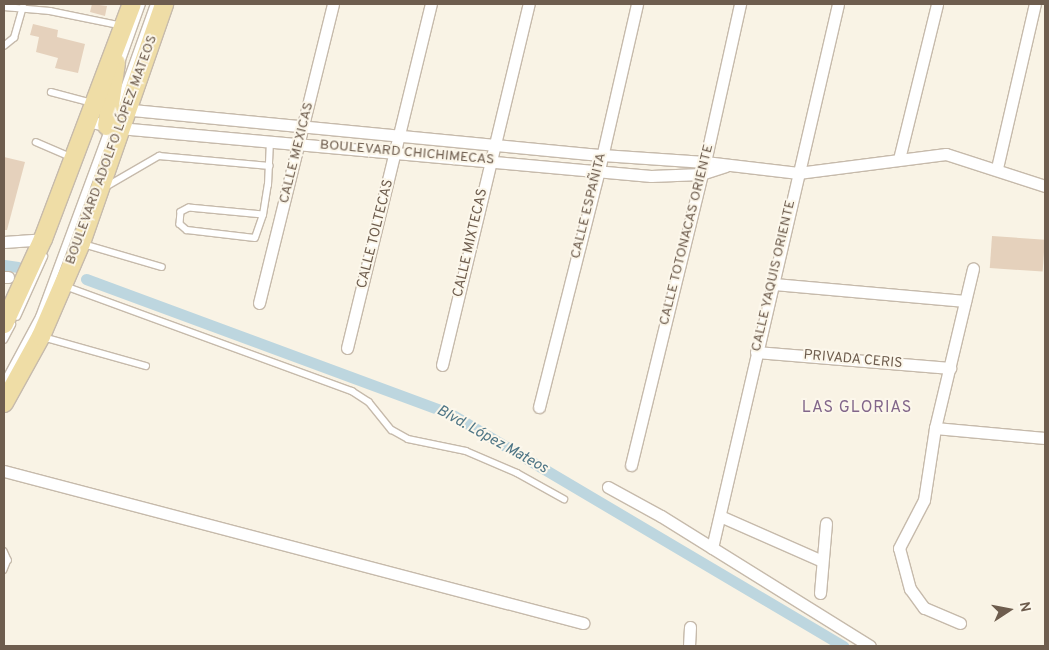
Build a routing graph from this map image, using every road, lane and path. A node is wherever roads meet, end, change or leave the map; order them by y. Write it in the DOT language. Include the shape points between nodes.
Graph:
graph roads {
  1 [pos="132,4"];
  2 [pos="142,4"];
  3 [pos="154,4"];
  4 [pos="164,4"];
  5 [pos="333,4"];
  6 [pos="431,4"];
  7 [pos="529,4"];
  8 [pos="637,4"];
  9 [pos="740,4"];
  10 [pos="838,4"];
  11 [pos="937,4"];
  12 [pos="1034,4"];
  13 [pos="4,7"];
  14 [pos="23,7"];
  15 [pos="125,26"];
  16 [pos="4,46"];
  17 [pos="115,50"];
  18 [pos="115,81"];
  19 [pos="51,92"];
  20 [pos="111,107"];
  21 [pos="104,125"];
  22 [pos="304,126"];
  23 [pos="401,135"];
  24 [pos="36,142"];
  25 [pos="270,142"];
  26 [pos="299,144"];
  27 [pos="494,145"];
  28 [pos="397,152"];
  29 [pos="602,155"];
  30 [pos="73,158"];
  31 [pos="900,159"];
  32 [pos="490,160"];
  33 [pos="705,162"];
  34 [pos="270,166"];
  35 [pos="727,166"];
  36 [pos="997,168"];
  37 [pos="599,170"];
  38 [pos="798,173"];
  39 [pos="701,174"];
  40 [pos="1045,186"];
  41 [pos="99,191"];
  42 [pos="263,215"];
  43 [pos="43,239"];
  44 [pos="4,242"];
  45 [pos="81,243"];
  46 [pos="162,267"];
  47 [pos="973,268"];
  48 [pos="774,284"];
  49 [pos="63,285"];
  50 [pos="965,301"];
  51 [pos="259,303"];
  52 [pos="4,324"];
  53 [pos="41,336"];
  54 [pos="4,340"];
  55 [pos="347,348"];
  56 [pos="756,352"];
  57 [pos="442,365"];
  58 [pos="146,366"];
  59 [pos="950,368"];
  60 [pos="4,382"];
  61 [pos="4,403"];
  62 [pos="539,407"];
  63 [pos="935,428"];
  64 [pos="1045,438"];
  65 [pos="631,465"];
  66 [pos="4,471"];
  67 [pos="608,487"];
  68 [pos="564,499"];
  69 [pos="720,516"];
  70 [pos="826,523"];
  71 [pos="712,548"];
  72 [pos="4,551"];
  73 [pos="822,561"];
  74 [pos="4,570"];
  75 [pos="820,593"];
  76 [pos="584,623"];
  77 [pos="960,624"];
  78 [pos="690,626"];
  79 [pos="689,646"];
  80 [pos="870,646"];
  1 -- 15 [label="main road, BOULEVARD ADOLFO LÓPEZ MATEOS"];
  2 -- 18 [label="lane"];
  3 -- 20 [label="lane"];
  4 -- 20 [label="main road, BOULEVARD ADOLFO LÓPEZ MATEOS"];
  5 -- 22 [label="street, CALLE MEXICAS"];
  6 -- 23 [label="street, CALLE TOLTECAS"];
  7 -- 27 [label="street, CALLE MIXTECAS"];
  8 -- 29 [label="street, CALLE ESPAÑITA"];
  9 -- 33 [label="street, CALLE TOTONACAS ORIENTE"];
  10 -- 38 [label="street, CALLE YAQUIS ORIENTE"];
  11 -- 31 [label="street"];
  12 -- 36 [label="street"];
  13 -- 14 [label="lane"];
  14 -- 15 [label="lane"];
  14 -- 16 [label="lane" via="14,38"];
  15 -- 17 [label="main road, BOULEVARD ADOLFO LÓPEZ MATEOS"];
  17 -- 18 [label="main road"];
  17 -- 20 [label="main road, BOULEVARD ADOLFO LÓPEZ MATEOS"];
  18 -- 20 [label="main road"];
  19 -- 20 [label="lane"];
  20 -- 21 [label="main road, BOULEVARD ADOLFO LÓPEZ MATEOS"];
  20 -- 21 [label="main road, BOULEVARD ADOLFO LÓPEZ MATEOS"];
  20 -- 22 [label="street, BOULEVARD CHICHIMECAS"];
  21 -- 25 [label="street, BOULEVARD CHICHIMECAS"];
  21 -- 30 [label="main road, BOULEVARD ADOLFO LÓPEZ MATEOS"];
  21 -- 41 [label="main road, BOULEVARD ADOLFO LÓPEZ MATEOS"];
  21 -- 54 [label="lane" via="35,280"];
  21 -- 60 [label="lane" via="39,317"];
  22 -- 23 [label="street, BOULEVARD CHICHIMECAS"];
  22 -- 26 [label="street, CALLE MEXICAS"];
  23 -- 27 [label="street, BOULEVARD CHICHIMECAS"];
  23 -- 28 [label="street, CALLE TOLTECAS"];
  24 -- 30 [label="lane"];
  25 -- 26 [label="street, BOULEVARD CHICHIMECAS"];
  25 -- 34 [label="lane"];
  26 -- 28 [label="street, BOULEVARD CHICHIMECAS"];
  26 -- 51 [label="street, CALLE MEXICAS"];
  27 -- 29 [label="street, BOULEVARD CHICHIMECAS"];
  27 -- 32 [label="street, CALLE MIXTECAS"];
  28 -- 32 [label="street, BOULEVARD CHICHIMECAS"];
  28 -- 55 [label="street, CALLE TOLTECAS"];
  29 -- 33 [label="street, BOULEVARD CHICHIMECAS"];
  29 -- 37 [label="street, CALLE ESPAÑITA"];
  30 -- 43 [label="main road, BOULEVARD ADOLFO LÓPEZ MATEOS"];
  31 -- 36 [label="street, BOULEVARD CHICHIMECAS" via="946,154"];
  31 -- 38 [label="street, BOULEVARD CHICHIMECAS" via="854,168"];
  32 -- 37 [label="street, BOULEVARD CHICHIMECAS"];
  32 -- 57 [label="street, CALLE MIXTECAS"];
  33 -- 35 [label="street, BOULEVARD CHICHIMECAS"];
  33 -- 39 [label="street, CALLE TOTONACAS ORIENTE"];
  34 -- 41 [label="lane" via="159,156"];
  34 -- 42 [label="lane"];
  35 -- 38 [label="street, BOULEVARD CHICHIMECAS"];
  35 -- 39 [label="street, BOULEVARD CHICHIMECAS"];
  36 -- 40 [label="street, BOULEVARD CHICHIMECAS"];
  37 -- 39 [label="street, BOULEVARD CHICHIMECAS" via="664,176"];
  37 -- 62 [label="street, CALLE ESPAÑITA"];
  38 -- 48 [label="street, CALLE YAQUIS ORIENTE"];
  39 -- 65 [label="street, CALLE TOTONACAS ORIENTE"];
  41 -- 45 [label="main road, BOULEVARD ADOLFO LÓPEZ MATEOS"];
  42 -- 42 [label="lane" via="258,236 253,239 187,230 180,224 181,212 189,208"];
  43 -- 44 [label="street"];
  43 -- 52 [label="main road, BOULEVARD ADOLFO LÓPEZ MATEOS"];
  45 -- 46 [label="lane"];
  45 -- 49 [label="main road, BOULEVARD ADOLFO LÓPEZ MATEOS"];
  47 -- 50 [label="street"];
  48 -- 50 [label="street"];
  48 -- 56 [label="street, CALLE YAQUIS ORIENTE"];
  49 -- 53 [label="main road, BOULEVARD ADOLFO LÓPEZ MATEOS"];
  49 -- 68 [label="lane" via="352,391 369,402 392,430 408,439 466,451 517,473"];
  50 -- 59 [label="street"];
  53 -- 58 [label="lane"];
  53 -- 61 [label="main road, BOULEVARD ADOLFO LÓPEZ MATEOS"];
  56 -- 59 [label="street, PRIVADA CERIS"];
  56 -- 69 [label="street, CALLE YAQUIS ORIENTE"];
  59 -- 63 [label="street"];
  63 -- 64 [label="street"];
  63 -- 77 [label="street" via="924,500 899,548 910,589 924,608"];
  66 -- 76 [label="street"];
  67 -- 71 [label="street"];
  69 -- 71 [label="street, CALLE YAQUIS ORIENTE"];
  69 -- 73 [label="street"];
  70 -- 73 [label="street"];
  71 -- 80 [label="street"];
  72 -- 74 [label="lane" via="8,560"];
  73 -- 75 [label="street"];
  78 -- 79 [label="street"];
}
